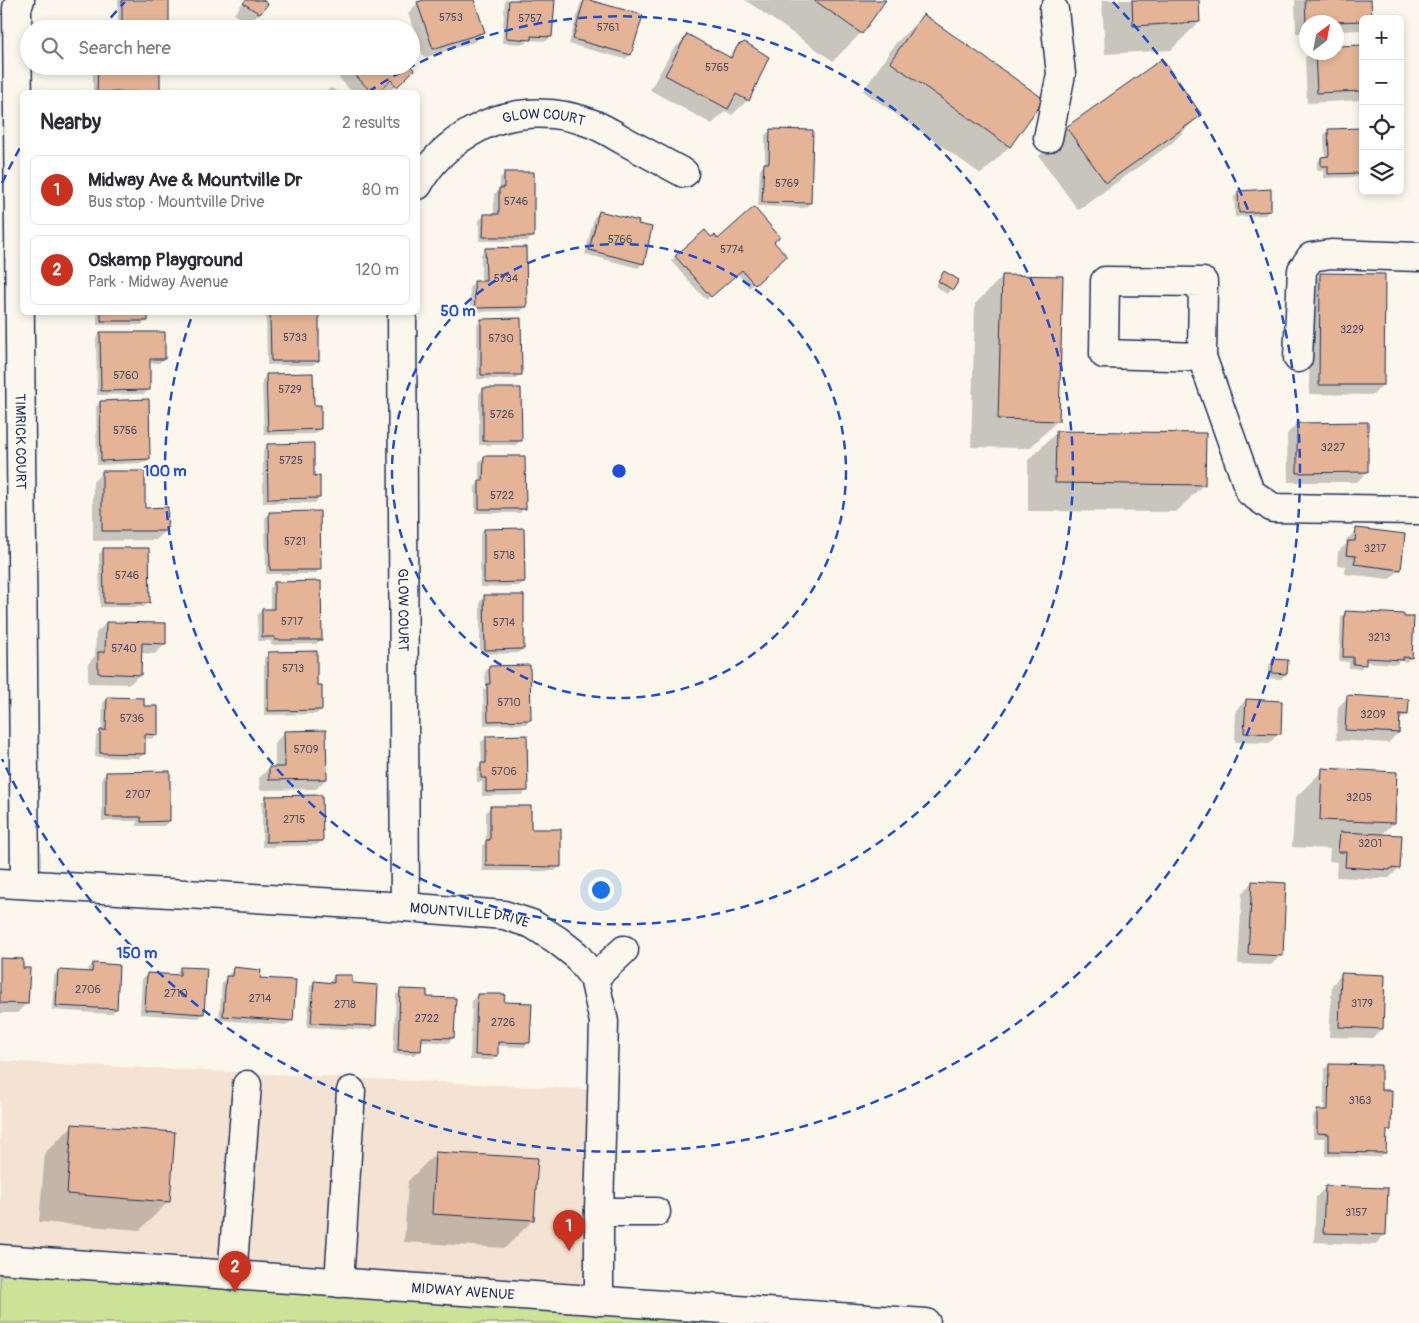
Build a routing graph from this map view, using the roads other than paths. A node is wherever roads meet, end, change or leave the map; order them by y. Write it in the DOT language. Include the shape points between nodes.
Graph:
graph roads {
  1 [pos="20,0"];
  2 [pos="1049,3"];
  3 [pos="1048,138"];
  4 [pos="684,172"];
  5 [pos="420,182"];
  6 [pos="1419,257"];
  7 [pos="402,315"];
  8 [pos="1202,357"];
  9 [pos="1298,358"];
  10 [pos="1419,510"];
  11 [pos="13,883"];
  12 [pos="404,907"];
  13 [pos="624,950"];
  14 [pos="594,978"];
  15 [pos="247,1085"];
  16 [pos="351,1091"];
  17 [pos="599,1212"];
  18 [pos="656,1212"];
  19 [pos="0,1259"];
  20 [pos="232,1276"];
  21 [pos="339,1283"];
  22 [pos="600,1302"];
  23 [pos="926,1323"];
  1 -- 11 [label="street, TIMRICK COURT" via="17,8"];
  2 -- 3 [label="street" via="1061,74"];
  4 -- 5 [label="street, GLOW COURT" via="593,124 566,116 537,113 508,116 482,125 456,140"];
  6 -- 9 [label="street" via="1331,254 1311,257 1302,270"];
  7 -- 12 [label="street, GLOW COURT"];
  8 -- 10 [label="street" via="1250,492 1273,508"];
  11 -- 12 [label="street, MOUNTVILLE DRIVE"];
  12 -- 14 [label="street, MOUNTVILLE DRIVE" via="504,915 532,924 576,955"];
  13 -- 14 [label="street"];
  14 -- 17 [label="street, MOUNTVILLE DRIVE" via="604,1022"];
  15 -- 20 [label="street"];
  16 -- 21 [label="street"];
  17 -- 18 [label="street"];
  17 -- 22 [label="street, MOUNTVILLE DRIVE"];
  19 -- 20 [label="street, MIDWAY AVENUE"];
  20 -- 21 [label="street, MIDWAY AVENUE"];
  21 -- 22 [label="street, MIDWAY AVENUE"];
  22 -- 23 [label="street, MIDWAY AVENUE"];
}
